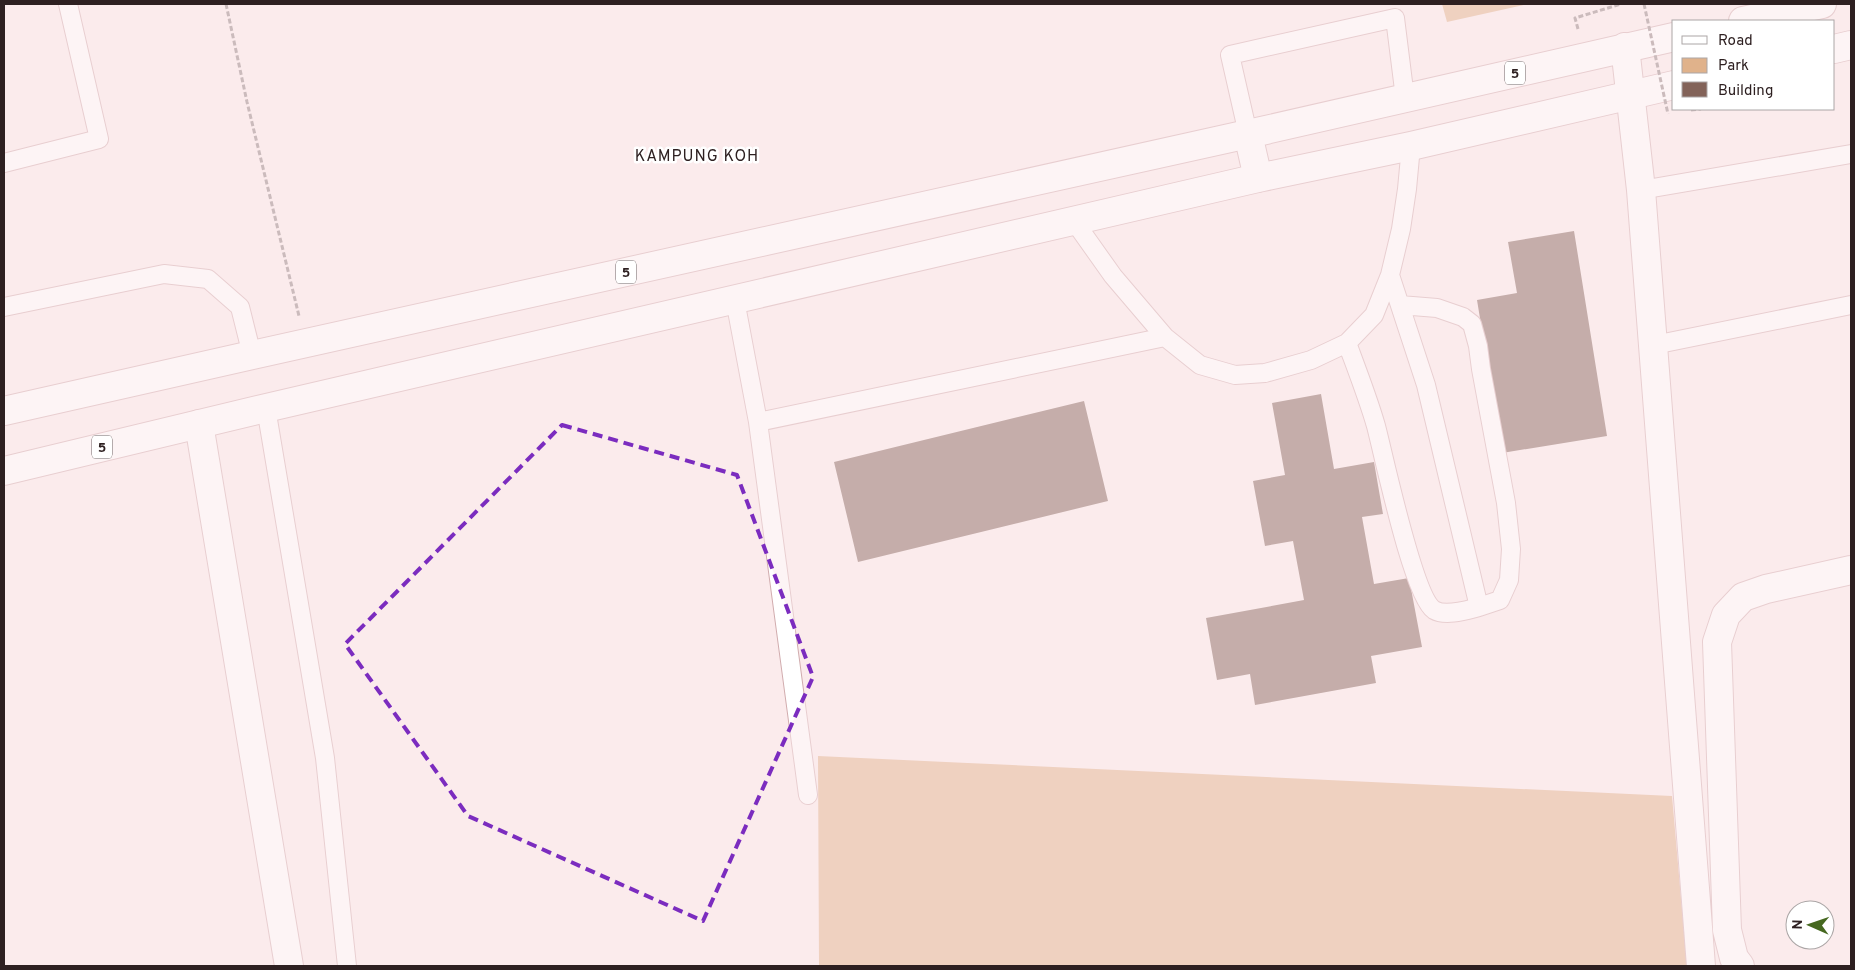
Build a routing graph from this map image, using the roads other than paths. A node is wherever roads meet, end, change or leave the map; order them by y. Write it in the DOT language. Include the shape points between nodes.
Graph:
graph roads {
  1 [pos="68,4"];
  2 [pos="1822,4"];
  3 [pos="1748,20"];
  4 [pos="1672,37"];
  5 [pos="1851,46"];
  6 [pos="1625,47"];
  7 [pos="1835,49"];
  8 [pos="1672,85"];
  9 [pos="1631,95"];
  10 [pos="1405,98"];
  11 [pos="1248,134"];
  12 [pos="1411,146"];
  13 [pos="1851,154"];
  14 [pos="4,163"];
  15 [pos="1258,178"];
  16 [pos="1641,190"];
  17 [pos="1074,221"];
  18 [pos="1390,275"];
  19 [pos="735,300"];
  20 [pos="1400,305"];
  21 [pos="1851,305"];
  22 [pos="4,307"];
  23 [pos="1165,337"];
  24 [pos="1347,343"];
  25 [pos="1654,345"];
  26 [pos="252,354"];
  27 [pos="266,408"];
  28 [pos="4,412"];
  29 [pos="758,422"];
  30 [pos="199,424"];
  31 [pos="4,471"];
  32 [pos="1851,570"];
  33 [pos="1479,608"];
  34 [pos="808,795"];
  35 [pos="288,966"];
  36 [pos="347,966"];
  37 [pos="1701,966"];
  38 [pos="1740,966"];
  1 -- 14 [label="lane" via="99,139"];
  2 -- 3 [label="main road"];
  4 -- 6 [label="main road, 5"];
  5 -- 7 [label="main road"];
  6 -- 9 [label="main road"];
  6 -- 10 [label="main road, 5"];
  8 -- 9 [label="main road, 5"];
  9 -- 12 [label="main road, 5"];
  9 -- 16 [label="main road"];
  10 -- 11 [label="main road, 5"];
  10 -- 11 [label="lane" via="1395,18 1230,55"];
  11 -- 15 [label="main road"];
  11 -- 26 [label="main road, 5"];
  12 -- 15 [label="main road, 5"];
  12 -- 18 [label="lane" via="1405,205"];
  13 -- 16 [label="lane"];
  15 -- 17 [label="main road, 5"];
  16 -- 25 [label="main road"];
  17 -- 19 [label="main road, 5"];
  17 -- 23 [label="lane" via="1113,276"];
  18 -- 20 [label="lane"];
  18 -- 24 [label="lane" via="1374,315"];
  19 -- 27 [label="main road, 5"];
  19 -- 29 [label="lane"];
  20 -- 33 [label="lane" via="1426,385"];
  20 -- 33 [label="lane" via="1437,308 1463,317 1472,324 1476,338 1506,503 1511,549 1509,580 1500,600"];
  21 -- 25 [label="lane"];
  22 -- 26 [label="lane" via="164,274 208,279 240,307"];
  23 -- 24 [label="lane" via="1200,365 1235,375 1265,373 1302,363"];
  23 -- 29 [label="lane"];
  24 -- 33 [label="lane" via="1375,423 1410,556 1423,591 1433,609 1441,612"];
  25 -- 37 [label="main road"];
  26 -- 28 [label="main road, 5"];
  27 -- 30 [label="main road, 5"];
  27 -- 36 [label="lane" via="325,758"];
  29 -- 34 [label="lane"];
  30 -- 31 [label="main road, 5"];
  30 -- 35 [label="main road"];
  32 -- 38 [label="main road" via="1766,588 1743,597 1726,614 1717,642 1727,930 1734,958"];
}
